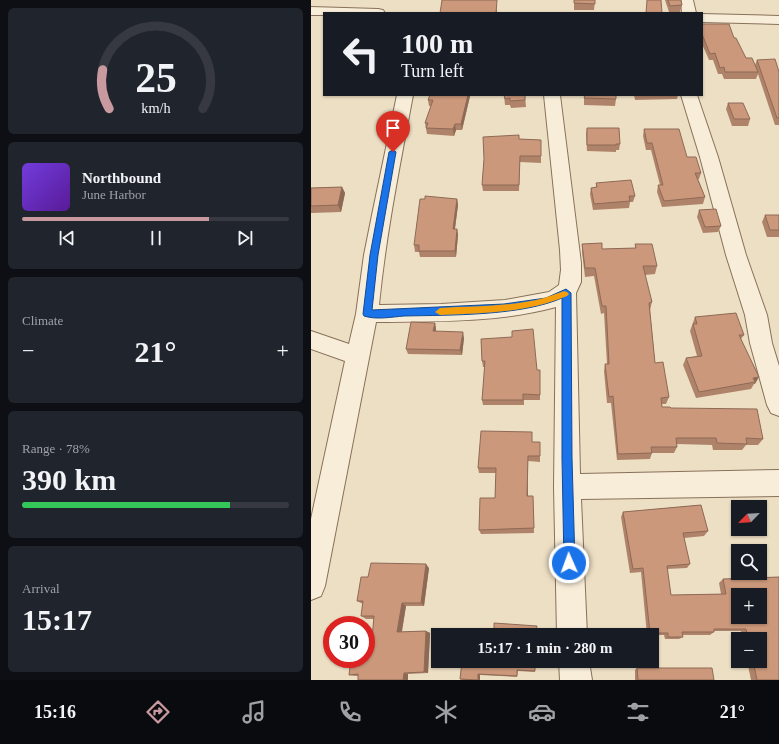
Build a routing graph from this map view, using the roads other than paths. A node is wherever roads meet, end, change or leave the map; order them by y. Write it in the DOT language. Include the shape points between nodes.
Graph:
graph roads {
  1 [pos="687,0"];
  2 [pos="311,11"];
  3 [pos="344,12"];
  4 [pos="689,12"];
  5 [pos="703,18"];
  6 [pos="779,20"];
  7 [pos="405,96"];
  8 [pos="552,96"];
  9 [pos="689,96"];
  10 [pos="566,293"];
  11 [pos="367,314"];
  12 [pos="311,340"];
  13 [pos="770,343"];
  14 [pos="357,356"];
  15 [pos="779,405"];
  16 [pos="779,483"];
  17 [pos="567,487"];
  18 [pos="311,586"];
  19 [pos="573,628"];
  20 [pos="575,668"];
  21 [pos="576,680"];
  1 -- 4 [label="street"];
  2 -- 3 [label="street"];
  5 -- 6 [label="street"];
  7 -- 11 [label="street" via="374,255"];
  8 -- 10 [label="street" via="571,265 571,278"];
  9 -- 13 [label="street" via="736,255 757,315"];
  10 -- 11 [label="street" via="547,301 504,308"];
  10 -- 17 [label="street"];
  11 -- 14 [label="street"];
  12 -- 14 [label="street"];
  13 -- 15 [label="street"];
  14 -- 18 [label="street"];
  16 -- 17 [label="street"];
  17 -- 19 [label="street"];
  20 -- 21 [label="street"];
}
